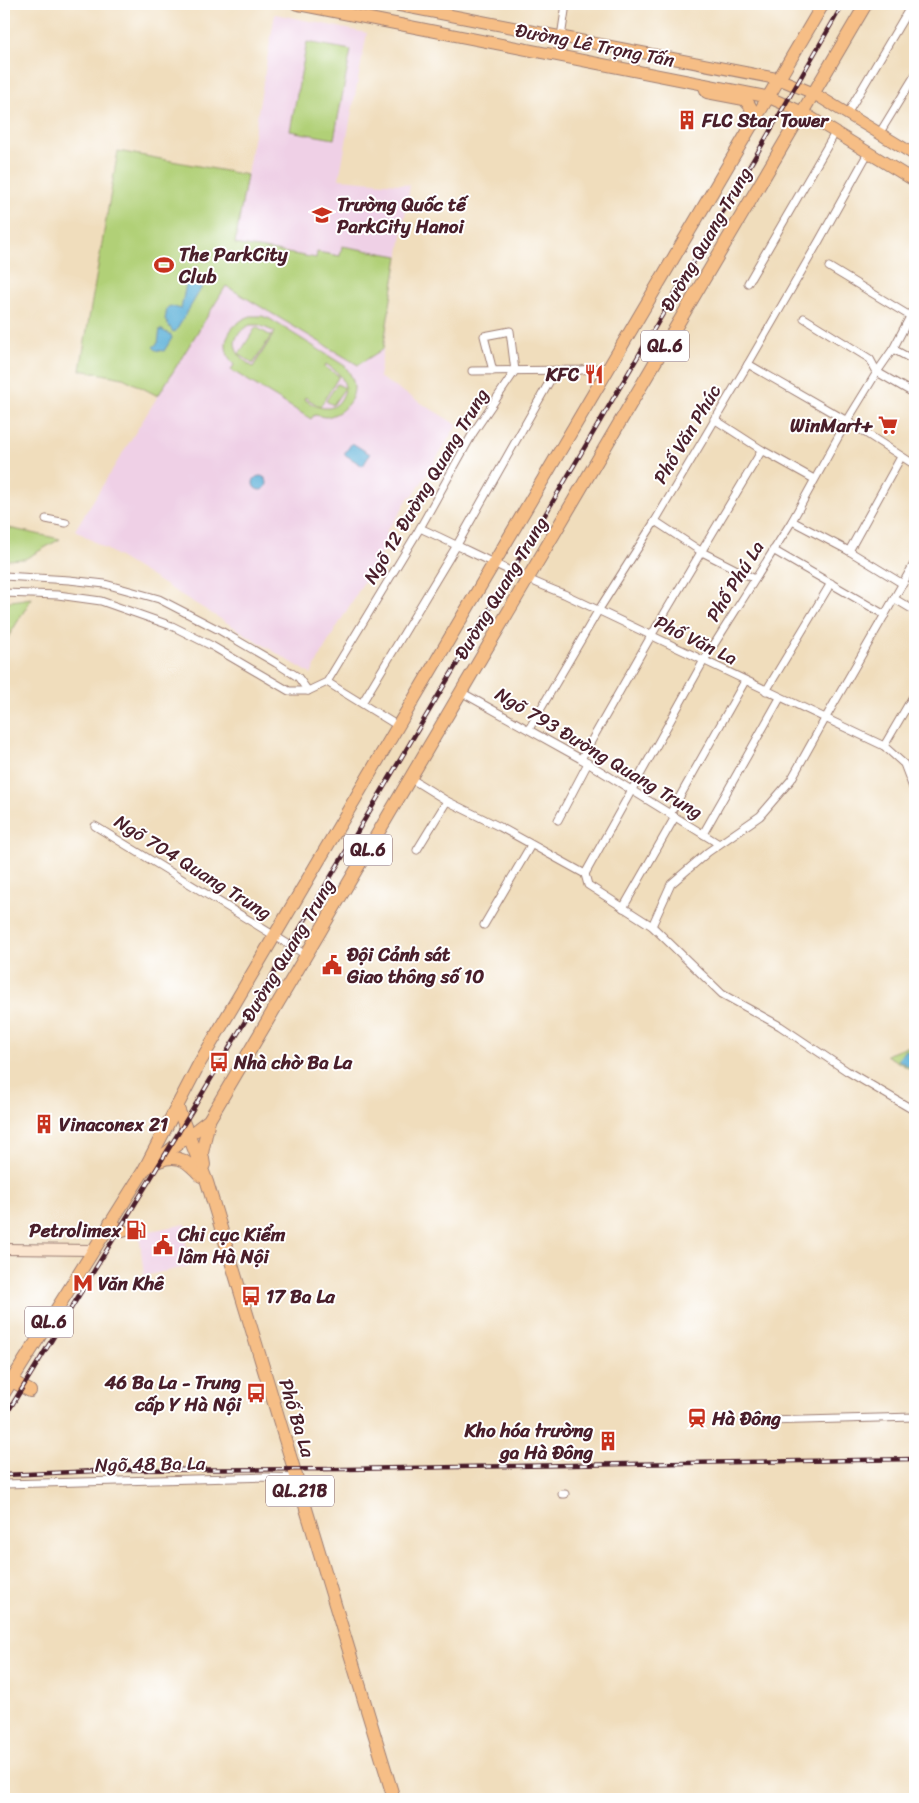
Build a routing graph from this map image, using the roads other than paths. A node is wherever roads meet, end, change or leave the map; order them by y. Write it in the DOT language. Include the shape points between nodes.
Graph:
graph roads {
  1 [pos="296,4"];
  2 [pos="392,4"];
  3 [pos="566,4"];
  4 [pos="823,4"];
  5 [pos="866,4"];
  6 [pos="912,4"];
  7 [pos="561,37"];
  8 [pos="915,74"];
  9 [pos="761,76"];
  10 [pos="779,79"];
  11 [pos="704,85"];
  12 [pos="755,95"];
  13 [pos="818,96"];
  14 [pos="768,97"];
  15 [pos="847,114"];
  16 [pos="806,115"];
  17 [pos="752,126"];
  18 [pos="835,133"];
  19 [pos="879,134"];
  20 [pos="868,153"];
  21 [pos="915,155"];
  22 [pos="915,182"];
  23 [pos="829,267"];
  24 [pos="748,283"];
  25 [pos="915,307"];
  26 [pos="910,316"];
  27 [pos="804,318"];
  28 [pos="893,349"];
  29 [pos="915,361"];
  30 [pos="748,364"];
  31 [pos="610,366"];
  32 [pos="556,370"];
  33 [pos="472,371"];
  34 [pos="493,371"];
  35 [pos="516,371"];
  36 [pos="877,372"];
  37 [pos="915,394"];
  38 [pos="714,418"];
  39 [pos="847,421"];
  40 [pos="762,450"];
  41 [pos="902,457"];
  42 [pos="915,465"];
  43 [pos="814,479"];
  44 [pos="46,519"];
  45 [pos="655,521"];
  46 [pos="792,521"];
  47 [pos="66,523"];
  48 [pos="420,528"];
  49 [pos="457,545"];
  50 [pos="773,550"];
  51 [pos="849,551"];
  52 [pos="702,552"];
  53 [pos="915,562"];
  54 [pos="494,565"];
  55 [pos="4,576"];
  56 [pos="755,579"];
  57 [pos="527,580"];
  58 [pos="830,583"];
  59 [pos="903,584"];
  60 [pos="4,593"];
  61 [pos="895,598"];
  62 [pos="598,611"];
  63 [pos="915,611"];
  64 [pos="885,615"];
  65 [pos="651,636"];
  66 [pos="703,662"];
  67 [pos="745,681"];
  68 [pos="327,682"];
  69 [pos="308,691"];
  70 [pos="766,691"];
  71 [pos="461,692"];
  72 [pos="915,692"];
  73 [pos="780,698"];
  74 [pos="362,703"];
  75 [pos="825,719"];
  76 [pos="398,726"];
  77 [pos="529,729"];
  78 [pos="884,746"];
  79 [pos="581,759"];
  80 [pos="588,763"];
  81 [pos="410,778"];
  82 [pos="632,790"];
  83 [pos="915,794"];
  84 [pos="447,801"];
  85 [pos="673,815"];
  86 [pos="558,820"];
  87 [pos="95,826"];
  88 [pos="703,834"];
  89 [pos="719,844"];
  90 [pos="531,845"];
  91 [pos="417,850"];
  92 [pos="585,874"];
  93 [pos="622,908"];
  94 [pos="484,925"];
  95 [pos="652,926"];
  96 [pos="274,936"];
  97 [pos="306,955"];
  98 [pos="177,1106"];
  99 [pos="915,1111"];
  100 [pos="209,1120"];
  101 [pos="188,1136"];
  102 [pos="144,1170"];
  103 [pos="207,1182"];
  104 [pos="110,1223"];
  105 [pos="123,1231"];
  106 [pos="4,1249"];
  107 [pos="94,1250"];
  108 [pos="12,1381"];
  109 [pos="30,1391"];
  110 [pos="4,1394"];
  111 [pos="915,1417"];
  112 [pos="767,1421"];
  113 [pos="296,1478"];
  114 [pos="4,1484"];
  115 [pos="394,1799"];
  1 -- 11 [label="main road, Đường Lê Trọng Tấn"];
  2 -- 7 [label="main road, Đường Lê Trọng Tấn"];
  3 -- 7 [label="street"];
  4 -- 10 [label="highway, Đường Quang Trung / QL.6"];
  5 -- 13 [label="highway, Đường Quang Trung / QL.6"];
  6 -- 15 [label="street"];
  7 -- 9 [label="main road, Đường Lê Trọng Tấn"];
  8 -- 19 [label="street"];
  9 -- 10 [label="main road, Đường Lê Trọng Tấn"];
  9 -- 12 [label="main road"];
  10 -- 13 [label="main road, Đường Lê Trọng Tấn"];
  10 -- 14 [label="highway, Đường Quang Trung / QL.6"];
  11 -- 12 [label="main road, Đường Lê Trọng Tấn"];
  11 -- 17 [label="highway" via="706,92 744,99 749,103 754,116"];
  12 -- 14 [label="main road, Đường Lê Trọng Tấn"];
  13 -- 15 [label="main road, Đường Lê Trọng Tấn"];
  13 -- 16 [label="highway, Đường Quang Trung / QL.6"];
  14 -- 16 [label="main road, Đường Lê Trọng Tấn"];
  14 -- 17 [label="highway, Đường Quang Trung / QL.6"];
  15 -- 19 [label="main road, Đường Lê Trọng Tấn"];
  16 -- 18 [label="main road, Đường Lê Trọng Tấn"];
  16 -- 57 [label="highway, Đường Quang Trung / QL.6"];
  17 -- 31 [label="highway, Đường Quang Trung / QL.6"];
  18 -- 20 [label="main road, Đường Lê Trọng Tấn"];
  18 -- 24 [label="street"];
  19 -- 21 [label="main road, Đường Lê Trọng Tấn"];
  20 -- 22 [label="main road, Đường Lê Trọng Tấn"];
  20 -- 30 [label="street, Phố Văn Phúc"];
  23 -- 26 [label="street"];
  25 -- 26 [label="street, Phố Phú La"];
  26 -- 28 [label="street, Phố Phú La"];
  27 -- 36 [label="street" via="870,359"];
  28 -- 29 [label="street"];
  28 -- 36 [label="street, Phố Phú La"];
  30 -- 38 [label="street, Phố Văn Phúc"];
  30 -- 39 [label="street"];
  31 -- 32 [label="street"];
  31 -- 54 [label="highway, Đường Quang Trung / QL.6"];
  32 -- 35 [label="street"];
  32 -- 49 [label="street"];
  33 -- 34 [label="street"];
  34 -- 35 [label="street"];
  34 -- 35 [label="street" via="484,336 510,332"];
  35 -- 48 [label="street, Ngõ 12 Đường Quang Trung" via="473,433"];
  36 -- 37 [label="street"];
  36 -- 39 [label="street, Phố Phú La"];
  38 -- 40 [label="street"];
  38 -- 45 [label="street, Phố Văn Phúc"];
  39 -- 41 [label="street"];
  39 -- 43 [label="street, Phố Phú La"];
  40 -- 43 [label="street"];
  40 -- 52 [label="street"];
  41 -- 42 [label="street"];
  41 -- 51 [label="street"];
  43 -- 46 [label="street, Phố Phú La"];
  44 -- 47 [label="street"];
  45 -- 52 [label="street"];
  45 -- 62 [label="street, Phố Văn Phúc"];
  46 -- 50 [label="street, Phố Phú La"];
  46 -- 51 [label="street"];
  48 -- 49 [label="street, Phố Văn La"];
  48 -- 68 [label="street, Ngõ 12 Đường Quang Trung"];
  49 -- 54 [label="street, Phố Văn La"];
  49 -- 74 [label="street"];
  50 -- 56 [label="street, Phố Phú La"];
  50 -- 58 [label="street"];
  51 -- 59 [label="street"];
  52 -- 56 [label="street"];
  52 -- 65 [label="street"];
  53 -- 59 [label="street"];
  54 -- 57 [label="street, Phố Văn La"];
  54 -- 76 [label="highway, Đường Quang Trung / QL.6"];
  55 -- 69 [label="street" via="105,584 158,599 276,663 298,677"];
  56 -- 66 [label="street, Phố Phú La"];
  57 -- 62 [label="street, Phố Văn La"];
  57 -- 71 [label="highway, Đường Quang Trung / QL.6"];
  58 -- 64 [label="street"];
  58 -- 70 [label="street"];
  59 -- 61 [label="street"];
  60 -- 69 [label="street" via="101,601 150,618 212,646 289,691"];
  61 -- 63 [label="street"];
  61 -- 64 [label="street"];
  62 -- 65 [label="street, Phố Văn La"];
  62 -- 77 [label="street, Phố Văn Phúc"];
  64 -- 75 [label="street"];
  65 -- 66 [label="street, Phố Văn La"];
  65 -- 79 [label="street"];
  66 -- 67 [label="street, Phố Văn La"];
  66 -- 82 [label="street, Phố Phú La"];
  67 -- 70 [label="street, Phố Văn La"];
  67 -- 85 [label="street"];
  68 -- 69 [label="street"];
  68 -- 74 [label="street"];
  70 -- 73 [label="street, Phố Văn La"];
  71 -- 77 [label="street, Ngõ 793 Đường Quang Trung"];
  71 -- 81 [label="highway, Đường Quang Trung / QL.6"];
  72 -- 78 [label="street"];
  73 -- 75 [label="street, Phố Văn La"];
  73 -- 88 [label="street"];
  74 -- 76 [label="street"];
  75 -- 78 [label="street, Phố Văn La"];
  75 -- 89 [label="street" via="791,780 760,816"];
  76 -- 96 [label="highway, Đường Quang Trung / QL.6"];
  77 -- 79 [label="street, Ngõ 793 Đường Quang Trung"];
  78 -- 83 [label="street, Phố Văn La" via="904,764"];
  79 -- 80 [label="street, Ngõ 793 Đường Quang Trung"];
  80 -- 82 [label="street, Ngõ 793 Đường Quang Trung"];
  80 -- 86 [label="street"];
  81 -- 84 [label="street"];
  81 -- 97 [label="highway, Đường Quang Trung / QL.6"];
  82 -- 85 [label="street, Ngõ 793 Đường Quang Trung"];
  82 -- 92 [label="street, Phố Phú La"];
  84 -- 90 [label="street"];
  84 -- 91 [label="street"];
  85 -- 88 [label="street, Ngõ 793 Đường Quang Trung"];
  85 -- 93 [label="street"];
  87 -- 96 [label="street, Ngõ 704 Quang Trung"];
  88 -- 89 [label="street, Ngõ 793 Đường Quang Trung"];
  89 -- 95 [label="street" via="671,884"];
  90 -- 92 [label="street"];
  90 -- 94 [label="street"];
  92 -- 93 [label="street" via="588,884"];
  93 -- 95 [label="street"];
  95 -- 99 [label="street" via="722,994 780,1026"];
  96 -- 97 [label="street, Ngõ 704 Quang Trung"];
  96 -- 98 [label="highway, Đường Quang Trung / QL.6"];
  97 -- 100 [label="highway, Đường Quang Trung / QL.6"];
  98 -- 101 [label="highway, Phố Ba La / QL.21B"];
  98 -- 102 [label="highway, Đường Quang Trung / QL.6"];
  100 -- 101 [label="highway, Đường Quang Trung / QL.6"];
  100 -- 103 [label="highway" via="202,1153"];
  101 -- 102 [label="highway, Đường Quang Trung / QL.6"];
  101 -- 103 [label="highway, Phố Ba La / QL.21B"];
  102 -- 103 [label="highway" via="168,1157 175,1158 192,1166"];
  102 -- 104 [label="highway, Đường Quang Trung / QL.6"];
  103 -- 113 [label="highway, Phố Ba La / QL.21B"];
  104 -- 105 [label="highway"];
  104 -- 107 [label="highway, Đường Quang Trung / QL.6"];
  106 -- 107 [label="street"];
  107 -- 108 [label="highway, Đường Quang Trung / QL.6"];
  108 -- 109 [label="highway"];
  108 -- 110 [label="highway, Đường Quang Trung / QL.6"];
  111 -- 112 [label="street"];
  113 -- 114 [label="street, Ngõ 48 Ba La"];
  113 -- 115 [label="highway, Phố Ba La / QL.21B"];
}
